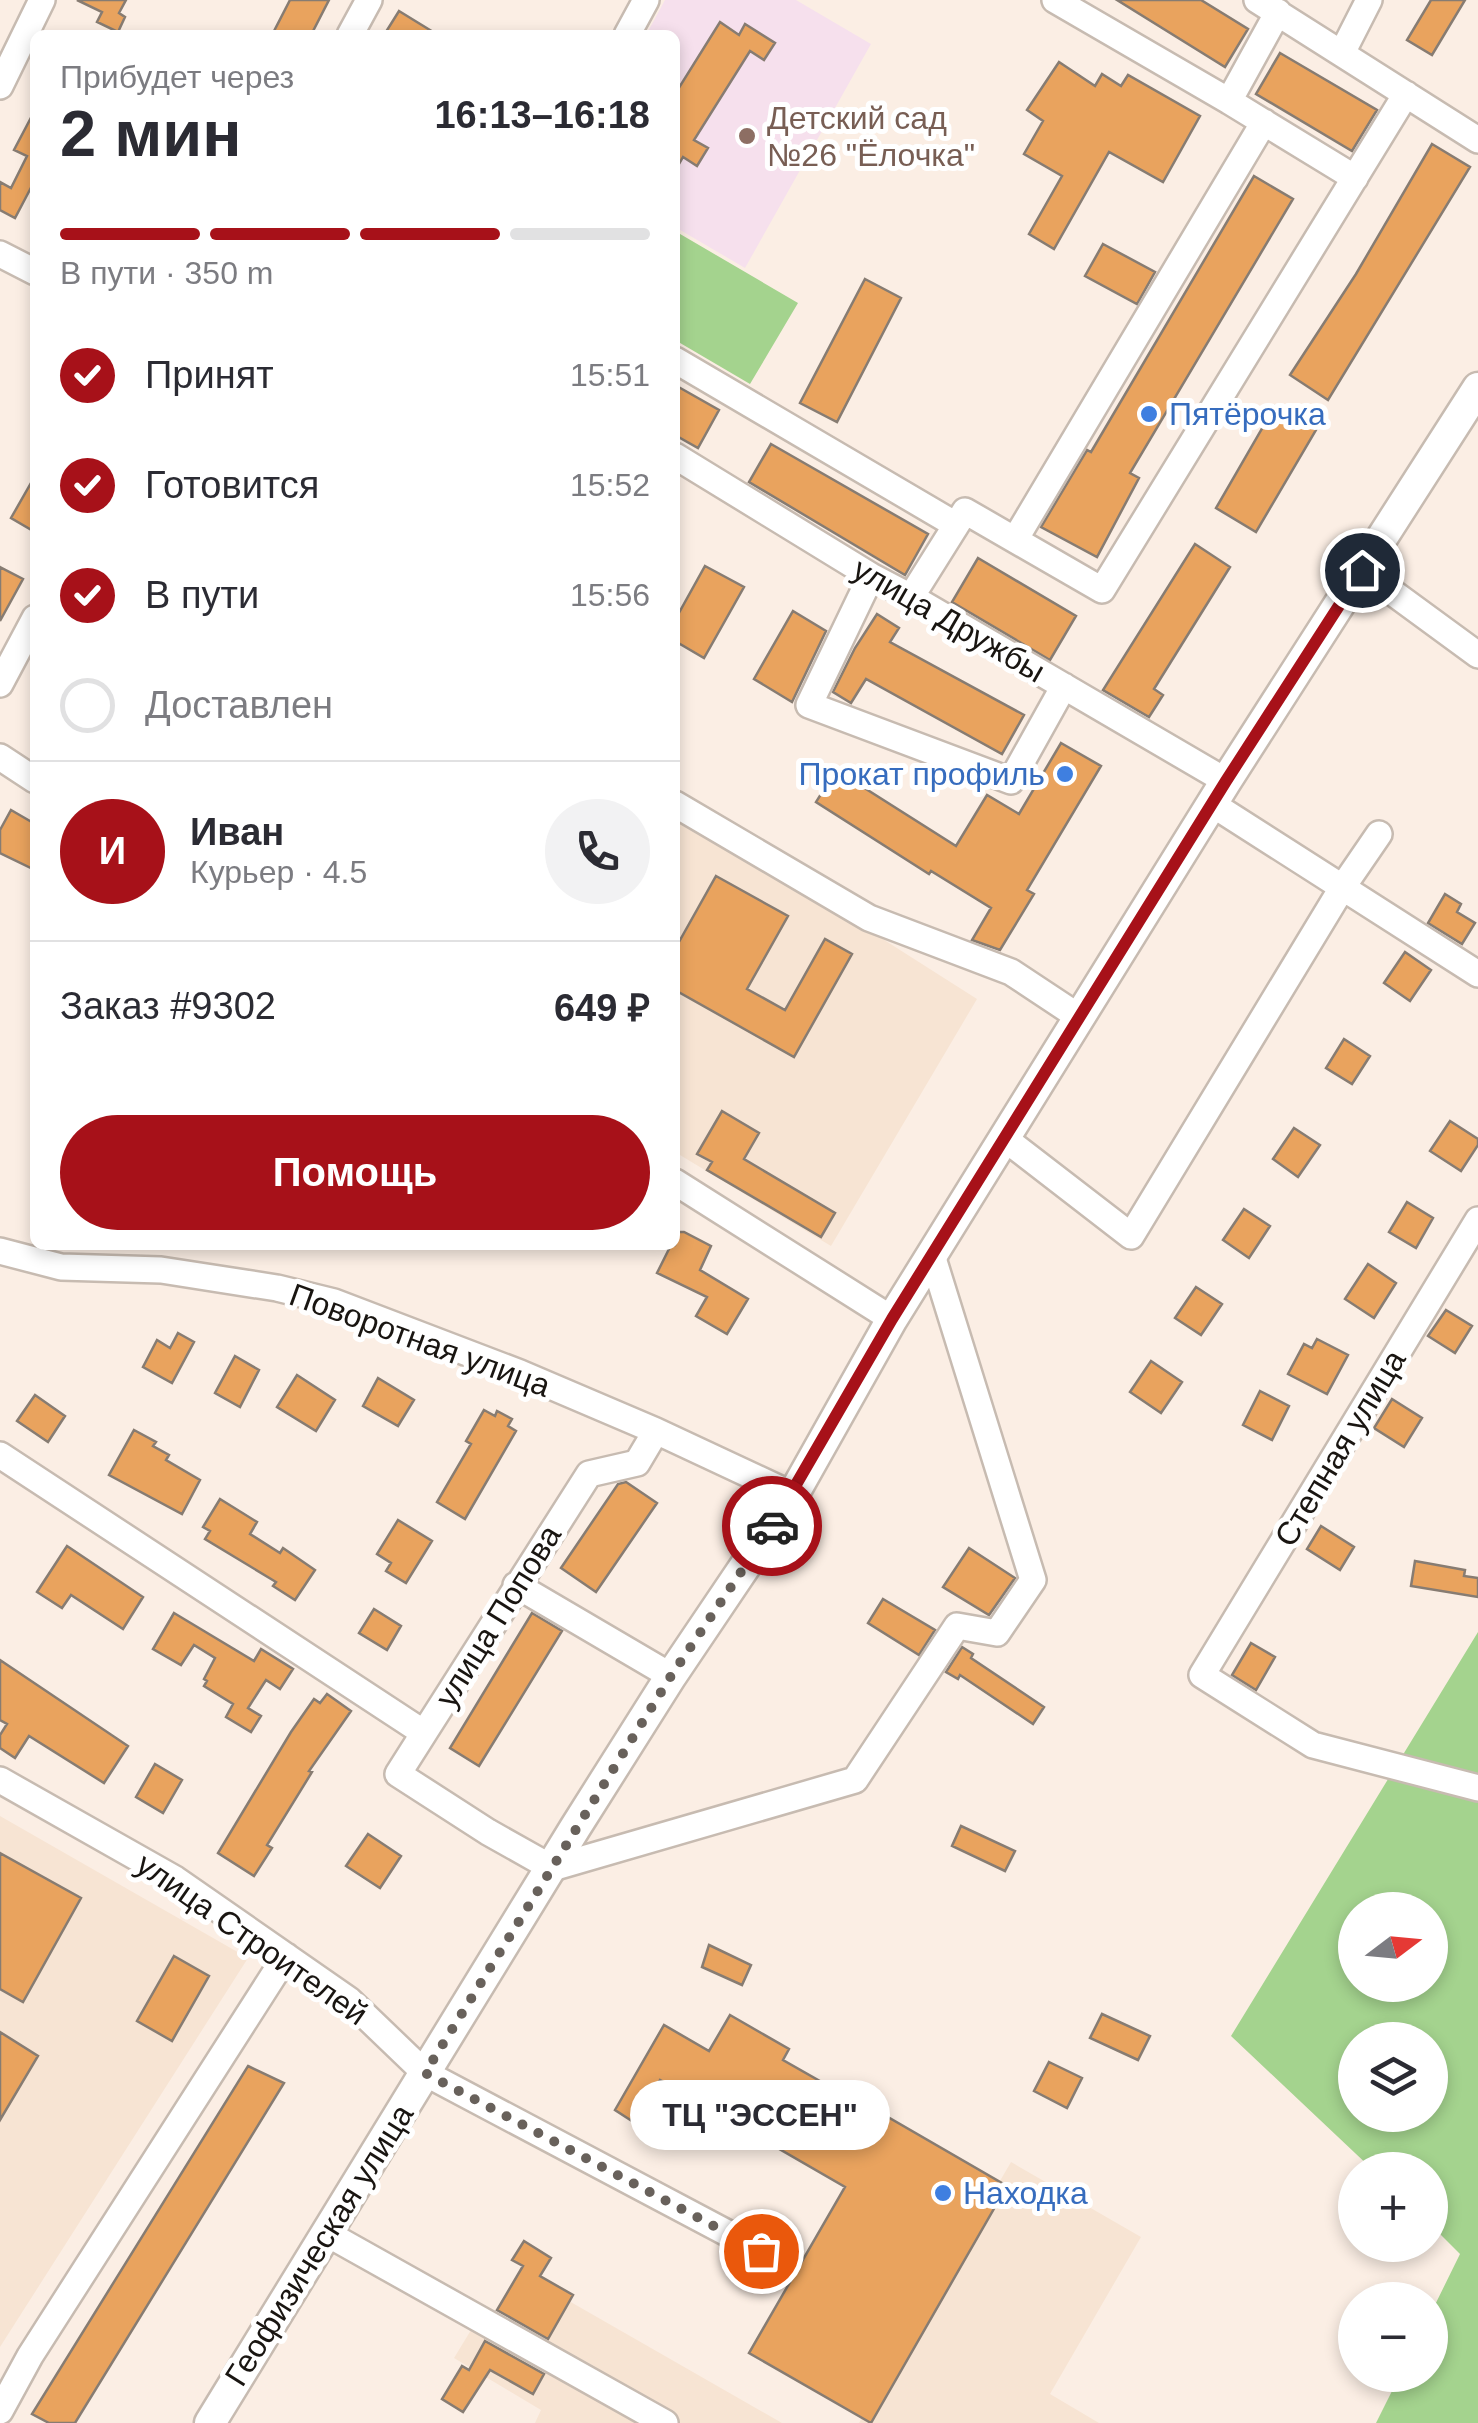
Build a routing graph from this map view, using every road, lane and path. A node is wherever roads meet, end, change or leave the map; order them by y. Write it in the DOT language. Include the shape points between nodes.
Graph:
graph roads {
  1 [pos="42,0"];
  2 [pos="369,0"];
  3 [pos="646,0"];
  4 [pos="1055,0"];
  5 [pos="1369,0"];
  6 [pos="1267,6"];
  7 [pos="353,30"];
  8 [pos="630,30"];
  9 [pos="1342,53"];
  10 [pos="0,86"];
  11 [pos="1406,94"];
  12 [pos="1230,101"];
  13 [pos="1264,122"];
  14 [pos="1478,140"];
  15 [pos="1355,178"];
  16 [pos="0,254"];
  17 [pos="30,269"];
  18 [pos="680,363"];
  19 [pos="1478,388"];
  20 [pos="680,459"];
  21 [pos="956,525"];
  22 [pos="1016,538"];
  23 [pos="1362,570"];
  24 [pos="871,576"];
  25 [pos="912,597"];
  26 [pos="30,627"];
  27 [pos="1478,655"];
  28 [pos="0,684"];
  29 [pos="1064,686"];
  30 [pos="0,758"];
  31 [pos="30,777"];
  32 [pos="1219,792"];
  33 [pos="680,807"];
  34 [pos="1379,834"];
  35 [pos="1342,888"];
  36 [pos="1478,974"];
  37 [pos="1079,1017"];
  38 [pos="1004,1138"];
  39 [pos="680,1185"];
  40 [pos="1478,1220"];
  41 [pos="0,1251"];
  42 [pos="932,1255"];
  43 [pos="892,1319"];
  44 [pos="656,1431"];
  45 [pos="0,1456"];
  46 [pos="792,1495"];
  47 [pos="516,1585"];
  48 [pos="671,1676"];
  49 [pos="424,1734"];
  50 [pos="0,1780"];
  51 [pos="1478,1788"];
  52 [pos="552,1868"];
  53 [pos="286,1956"];
  54 [pos="425,2073"];
  55 [pos="326,2233"];
  56 [pos="761,2251"];
  57 [pos="0,2411"];
  58 [pos="653,2420"];
  59 [pos="210,2423"];
  1 -- 10 [label="street"];
  2 -- 7 [label="street"];
  3 -- 8 [label="street"];
  4 -- 12 [label="street"];
  5 -- 9 [label="street"];
  6 -- 9 [label="street"];
  6 -- 12 [label="street"];
  9 -- 11 [label="street"];
  11 -- 14 [label="street"];
  11 -- 15 [label="street"];
  12 -- 13 [label="street"];
  13 -- 15 [label="street"];
  13 -- 22 [label="street"];
  15 -- 22 [label="street" via="1102,590"];
  16 -- 17 [label="street"];
  18 -- 21 [label="street"];
  19 -- 23 [label="main road, Геофизическая улица"];
  20 -- 24 [label="street, улица Дружбы"];
  21 -- 22 [label="street" via="965,511"];
  21 -- 25 [label="street"];
  23 -- 27 [label="street"];
  23 -- 32 [label="main road, Геофизическая улица"];
  24 -- 25 [label="street, улица Дружбы"];
  24 -- 29 [label="street" via="809,705 1011,781"];
  25 -- 29 [label="street, улица Дружбы"];
  26 -- 28 [label="street"];
  29 -- 32 [label="street, улица Дружбы"];
  30 -- 31 [label="street"];
  32 -- 35 [label="street, улица Дружбы"];
  32 -- 37 [label="main road, Геофизическая улица"];
  33 -- 37 [label="street" via="869,918 1011,972"];
  34 -- 35 [label="street"];
  35 -- 36 [label="street, улица Дружбы"];
  35 -- 38 [label="street" via="1131,1236"];
  37 -- 38 [label="main road, Геофизическая улица"];
  38 -- 42 [label="main road, Геофизическая улица"];
  39 -- 43 [label="street"];
  40 -- 51 [label="street, Степная улица" via="1202,1676 1312,1745"];
  41 -- 44 [label="street, Поворотная улица" via="62,1267 161,1270 334,1302"];
  42 -- 43 [label="main road, Геофизическая улица"];
  42 -- 52 [label="street" via="1033,1580 997,1633 957,1626 854,1780"];
  43 -- 46 [label="main road, Геофизическая улица"];
  44 -- 46 [label="street"];
  44 -- 47 [label="street, улица Попова" via="636,1463 589,1474"];
  45 -- 49 [label="street, улица Попова"];
  46 -- 48 [label="main road, Геофизическая улица"];
  47 -- 48 [label="street"];
  47 -- 49 [label="street, улица Попова"];
  48 -- 52 [label="main road, Геофизическая улица"];
  49 -- 52 [label="street" via="398,1774"];
  50 -- 53 [label="street, улица Строителей" via="176,1879"];
  52 -- 54 [label="main road, Геофизическая улица"];
  53 -- 54 [label="street, улица Строителей" via="350,2000"];
  53 -- 57 [label="street"];
  54 -- 55 [label="main road, Геофизическая улица"];
  54 -- 56 [label="street, улица Строителей"];
  55 -- 58 [label="street"];
  55 -- 59 [label="main road, Геофизическая улица"];
}
